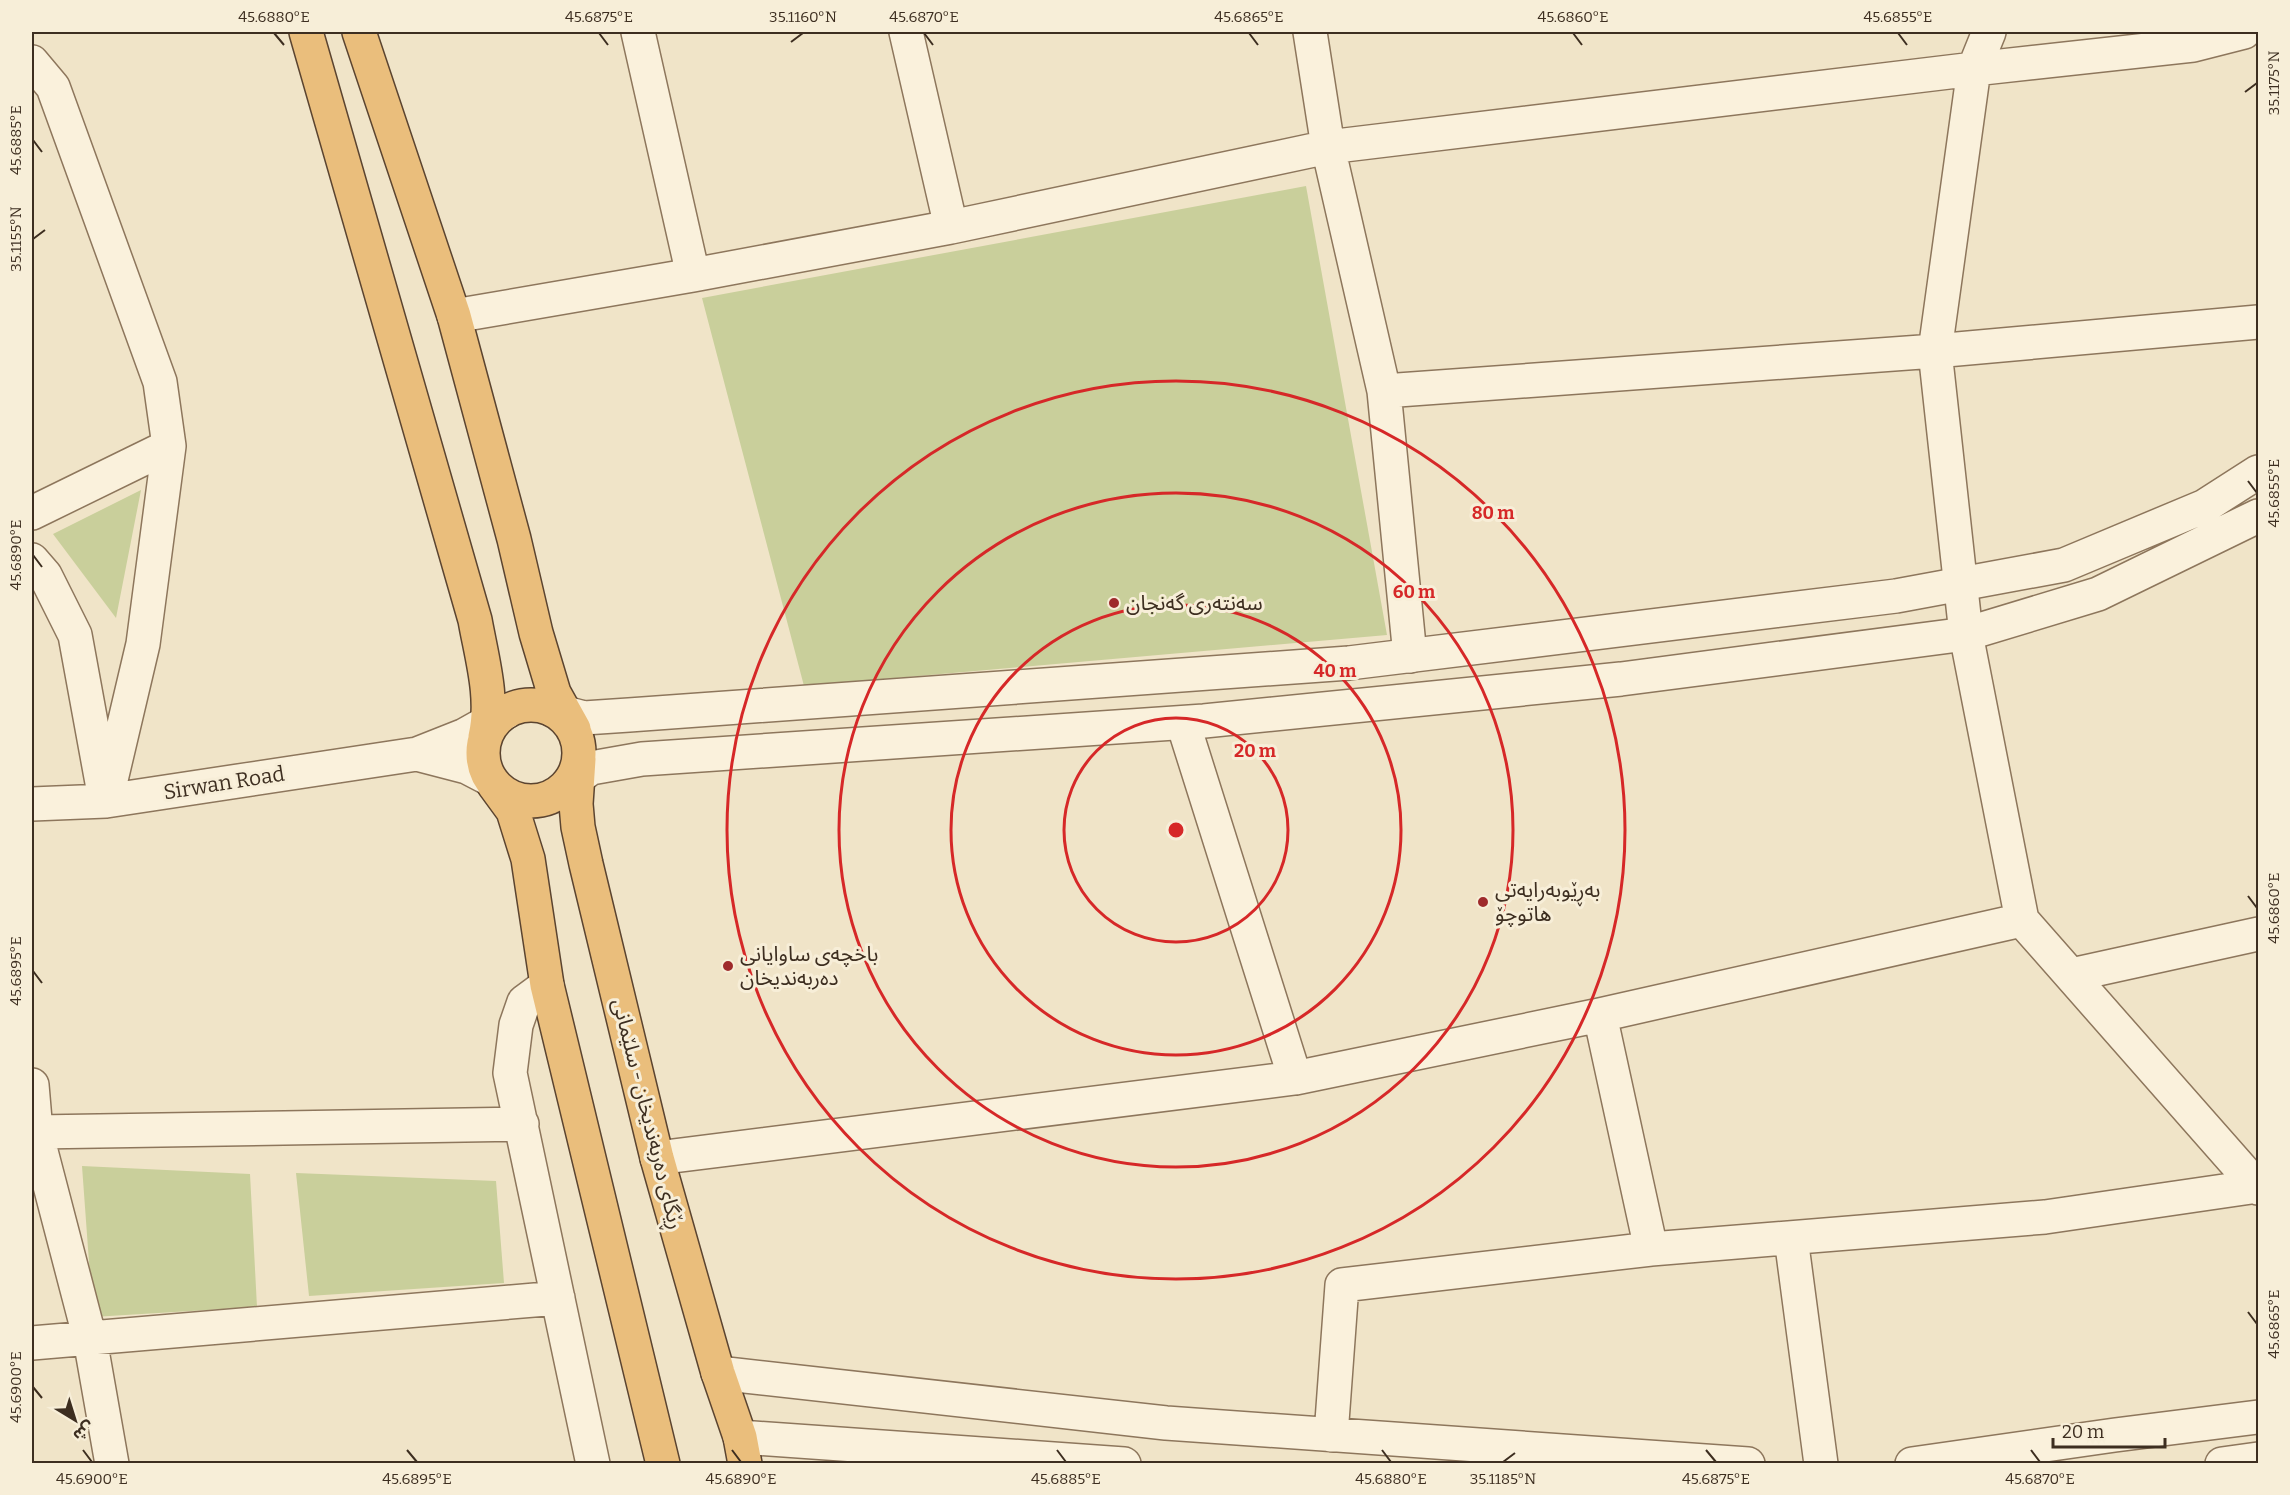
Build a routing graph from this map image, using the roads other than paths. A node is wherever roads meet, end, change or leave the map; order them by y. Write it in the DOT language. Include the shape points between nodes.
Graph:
graph roads {
  1 [pos="306,32"];
  2 [pos="358,32"];
  3 [pos="638,32"];
  4 [pos="906,32"];
  5 [pos="1310,32"];
  6 [pos="1989,32"];
  7 [pos="2244,32"];
  8 [pos="32,62"];
  9 [pos="1974,69"];
  10 [pos="1328,147"];
  11 [pos="951,227"];
  12 [pos="693,275"];
  13 [pos="454,316"];
  14 [pos="2259,322"];
  15 [pos="1935,351"];
  16 [pos="1384,391"];
  17 [pos="169,446"];
  18 [pos="2259,472"];
  19 [pos="32,513"];
  20 [pos="2259,516"];
  21 [pos="32,560"];
  22 [pos="1962,584"];
  23 [pos="1966,634"];
  24 [pos="1410,656"];
  25 [pos="1183,723"];
  26 [pos="493,724"];
  27 [pos="569,745"];
  28 [pos="417,754"];
  29 [pos="492,782"];
  30 [pos="106,801"];
  31 [pos="32,804"];
  32 [pos="2022,920"];
  33 [pos="2259,934"];
  34 [pos="2071,975"];
  35 [pos="547,986"];
  36 [pos="1600,1015"];
  37 [pos="1295,1078"];
  38 [pos="32,1085"];
  39 [pos="522,1124"];
  40 [pos="36,1132"];
  41 [pos="657,1158"];
  42 [pos="2258,1187"];
  43 [pos="1791,1238"];
  44 [pos="1651,1250"];
  45 [pos="558,1298"];
  46 [pos="90,1339"];
  47 [pos="32,1343"];
  48 [pos="718,1372"];
  49 [pos="2259,1417"];
  50 [pos="1331,1435"];
  51 [pos="742,1450"];
  52 [pos="2259,1459"];
  53 [pos="112,1464"];
  54 [pos="593,1464"];
  55 [pos="663,1464"];
  56 [pos="1125,1464"];
  57 [pos="1748,1464"];
  58 [pos="1821,1464"];
  59 [pos="1912,1464"];
  60 [pos="2222,1464"];
  1 -- 26 [label="highway" via="475,620"];
  2 -- 13 [label="highway"];
  3 -- 12 [label="street"];
  4 -- 11 [label="street"];
  5 -- 10 [label="street"];
  6 -- 9 [label="street"];
  7 -- 9 [label="street" via="2193,45"];
  8 -- 17 [label="street" via="53,87 160,382"];
  9 -- 10 [label="street"];
  9 -- 15 [label="street"];
  10 -- 11 [label="street"];
  10 -- 16 [label="street"];
  11 -- 12 [label="street"];
  12 -- 13 [label="street"];
  13 -- 27 [label="highway"];
  14 -- 15 [label="street"];
  15 -- 16 [label="street"];
  15 -- 22 [label="street"];
  16 -- 24 [label="street"];
  17 -- 19 [label="street"];
  17 -- 30 [label="street" via="142,644"];
  18 -- 22 [label="street" via="2205,506 2064,565"];
  20 -- 23 [label="street" via="2098,594"];
  21 -- 30 [label="street" via="45,575 75,635"];
  22 -- 23 [label="street"];
  22 -- 24 [label="street"];
  23 -- 25 [label="street" via="1621,679"];
  23 -- 32 [label="street"];
  24 -- 27 [label="street" via="584,717"];
  25 -- 27 [label="street" via="642,759 591,768"];
  25 -- 37 [label="street"];
  26 -- 27 [label="highway" via="528,705"];
  26 -- 28 [label="street, Sirwan Road"];
  26 -- 29 [label="highway" via="483,759"];
  27 -- 29 [label="highway" via="556,795 523,801 507,795"];
  27 -- 41 [label="highway, ڕێگای دەربەندیخان - سلێمانی" via="578,827"];
  28 -- 29 [label="street, Sirwan Road" via="467,767"];
  28 -- 30 [label="street, Sirwan Road"];
  29 -- 35 [label="highway" via="513,811 528,859"];
  30 -- 31 [label="street, Sirwan Road"];
  32 -- 34 [label="street"];
  32 -- 36 [label="street"];
  33 -- 34 [label="street"];
  34 -- 42 [label="street"];
  35 -- 39 [label="street" via="524,1002 511,1049 510,1073"];
  35 -- 55 [label="highway"];
  36 -- 37 [label="street"];
  36 -- 44 [label="street"];
  37 -- 41 [label="street"];
  38 -- 40 [label="street"];
  39 -- 40 [label="street"];
  39 -- 45 [label="street"];
  40 -- 46 [label="street"];
  41 -- 48 [label="highway, ڕێگای دەربەندیخان - سلێمانی"];
  42 -- 43 [label="street" via="2045,1217"];
  43 -- 44 [label="street"];
  43 -- 58 [label="street"];
  44 -- 50 [label="street" via="1342,1285"];
  45 -- 46 [label="street"];
  45 -- 54 [label="street"];
  46 -- 47 [label="street"];
  46 -- 53 [label="street"];
  48 -- 50 [label="street" via="1166,1423"];
  48 -- 51 [label="highway, ڕێگای دەربەندیخان - سلێمانی"];
  49 -- 59 [label="street"];
  50 -- 57 [label="street"];
  51 -- 56 [label="street"];
  52 -- 60 [label="street"];
}
